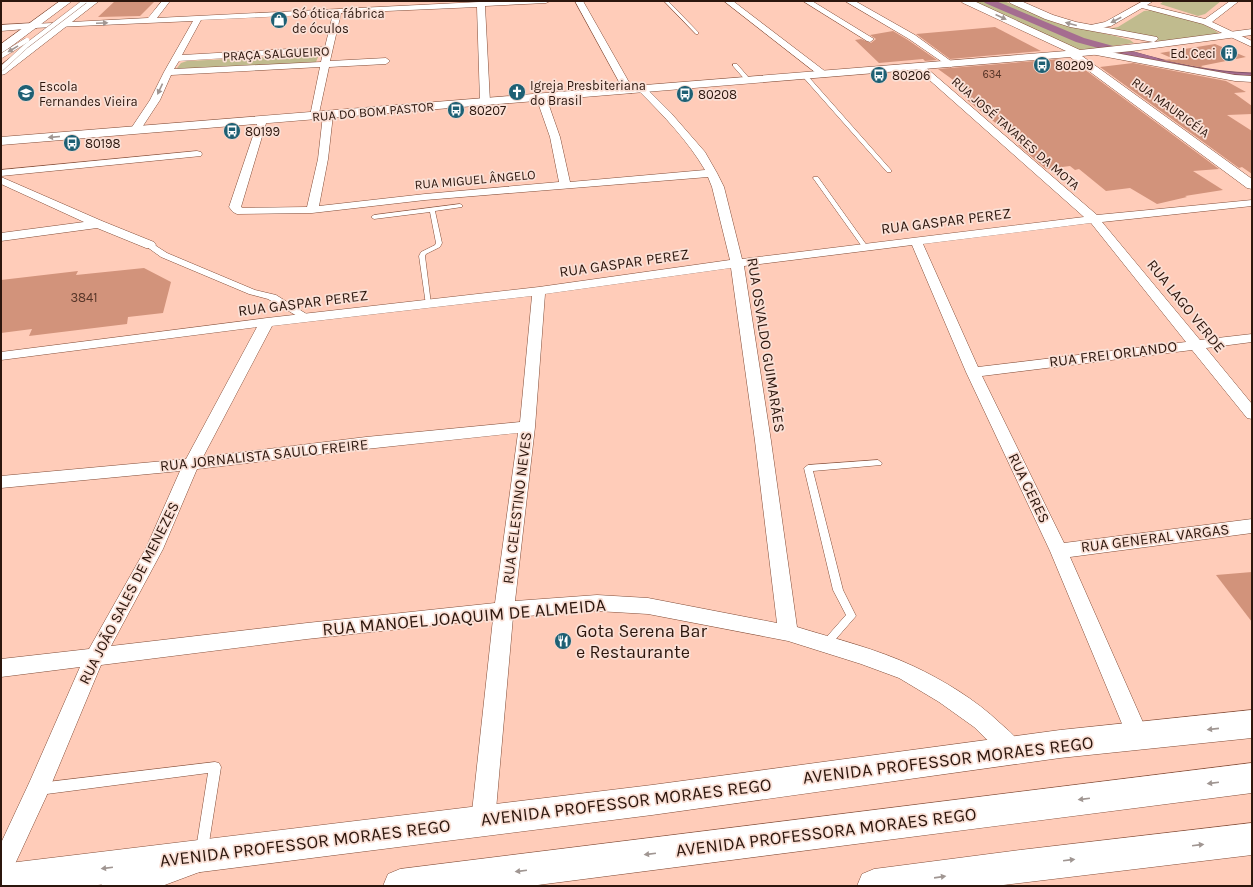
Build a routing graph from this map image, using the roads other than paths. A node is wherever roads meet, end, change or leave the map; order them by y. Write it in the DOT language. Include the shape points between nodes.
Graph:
graph roads {
  1 [pos="67,1"];
  2 [pos="78,1"];
  3 [pos="85,1"];
  4 [pos="94,1"];
  5 [pos="166,1"];
  6 [pos="546,1"];
  7 [pos="579,1"];
  8 [pos="666,1"];
  9 [pos="728,1"];
  10 [pos="807,1"];
  11 [pos="849,1"];
  12 [pos="966,1"];
  13 [pos="1013,1"];
  14 [pos="1149,1"];
  15 [pos="1235,1"];
  16 [pos="508,2"];
  17 [pos="481,5"];
  18 [pos="1142,6"];
  19 [pos="338,11"];
  20 [pos="198,18"];
  21 [pos="151,20"];
  22 [pos="1206,22"];
  23 [pos="63,24"];
  24 [pos="33,26"];
  25 [pos="1,28"];
  26 [pos="1089,28"];
  27 [pos="1252,32"];
  28 [pos="697,33"];
  29 [pos="1123,34"];
  30 [pos="1232,36"];
  31 [pos="870,39"];
  32 [pos="1176,43"];
  33 [pos="1252,44"];
  34 [pos="1135,48"];
  35 [pos="1,49"];
  36 [pos="329,49"];
  37 [pos="1097,52"];
  38 [pos="1156,53"];
  39 [pos="1076,54"];
  40 [pos="1,56"];
  41 [pos="1167,56"];
  42 [pos="176,58"];
  43 [pos="386,61"];
  44 [pos="325,63"];
  45 [pos="951,64"];
  46 [pos="735,65"];
  47 [pos="920,67"];
  48 [pos="1234,68"];
  49 [pos="1,70"];
  50 [pos="168,72"];
  51 [pos="823,74"];
  52 [pos="805,76"];
  53 [pos="1235,78"];
  54 [pos="748,80"];
  55 [pos="1252,80"];
  56 [pos="636,90"];
  57 [pos="1252,90"];
  58 [pos="541,97"];
  59 [pos="485,102"];
  60 [pos="328,115"];
  61 [pos="315,116"];
  62 [pos="262,120"];
  63 [pos="135,130"];
  64 [pos="1,141"];
  65 [pos="197,154"];
  66 [pos="889,171"];
  67 [pos="1,173"];
  68 [pos="712,173"];
  69 [pos="816,178"];
  70 [pos="1,180"];
  71 [pos="1252,184"];
  72 [pos="565,185"];
  73 [pos="1252,203"];
  74 [pos="460,206"];
  75 [pos="312,210"];
  76 [pos="432,210"];
  77 [pos="374,216"];
  78 [pos="1094,219"];
  79 [pos="98,224"];
  80 [pos="1,237"];
  81 [pos="916,241"];
  82 [pos="150,245"];
  83 [pos="865,247"];
  84 [pos="737,263"];
  85 [pos="539,291"];
  86 [pos="428,304"];
  87 [pos="308,318"];
  88 [pos="267,322"];
  89 [pos="1252,338"];
  90 [pos="1194,344"];
  91 [pos="1,356"];
  92 [pos="973,372"];
  93 [pos="1252,414"];
  94 [pos="526,427"];
  95 [pos="878,463"];
  96 [pos="191,464"];
  97 [pos="1,482"];
  98 [pos="1252,526"];
  99 [pos="1059,551"];
  100 [pos="504,610"];
  101 [pos="788,633"];
  102 [pos="826,644"];
  103 [pos="94,658"];
  104 [pos="1,668"];
  105 [pos="1252,724"];
  106 [pos="1138,736"];
  107 [pos="1013,750"];
  108 [pos="1252,778"];
  109 [pos="38,789"];
  110 [pos="483,821"];
  111 [pos="1252,839"];
  112 [pos="201,855"];
  113 [pos="1,869"];
  114 [pos="1,882"];
  115 [pos="118,886"];
  116 [pos="400,886"];
  117 [pos="874,886"];
  1 -- 24 [label="main road"];
  2 -- 40 [label="lane, one-way, bridge" via="19,46"];
  3 -- 49 [label="lane, bridge" via="26,46"];
  4 -- 23 [label="main road"];
  5 -- 21 [label="street"];
  6 -- 16 [label="street"];
  7 -- 56 [label="street, RUA OSVALDO GUIMARÃES" via="595,32"];
  8 -- 28 [label="lane"];
  9 -- 51 [label="street"];
  10 -- 31 [label="street"];
  11 -- 45 [label="street" via="912,36"];
  12 -- 39 [label="street, RUA MAURICÉIA, one-way"];
  26 -- 13 [label="street, one-way" via="1062,22"];
  14 -- 18 [label="street"];
  15 -- 22 [label="street"];
  16 -- 17 [label="street"];
  17 -- 19 [label="street"];
  17 -- 59 [label="street"];
  18 -- 22 [label="street"];
  18 -- 26 [label="street, one-way" via="1108,24"];
  19 -- 20 [label="street" via="288,11"];
  19 -- 36 [label="street"];
  20 -- 21 [label="street"];
  20 -- 42 [label="street"];
  23 -- 21 [label="street, one-way"];
  22 -- 30 [label="street"];
  23 -- 24 [label="street"];
  23 -- 49 [label="main road"];
  24 -- 25 [label="street"];
  24 -- 35 [label="main road"];
  26 -- 29 [label="street"];
  27 -- 30 [label="street, RUA DO BOM PASTOR"];
  29 -- 32 [label="street"];
  29 -- 34 [label="street" via="1136,41"];
  30 -- 32 [label="street, RUA DO BOM PASTOR"];
  30 -- 33 [label="street"];
  32 -- 34 [label="street, RUA DO BOM PASTOR"];
  34 -- 37 [label="street, RUA DO BOM PASTOR"];
  34 -- 38 [label="street"];
  36 -- 42 [label="street, PRAÇA SALGUEIRO"];
  36 -- 44 [label="street"];
  37 -- 39 [label="street, RUA DO BOM PASTOR"];
  37 -- 53 [label="street"];
  39 -- 45 [label="street, RUA DO BOM PASTOR"];
  39 -- 71 [label="street, RUA MAURICÉIA"];
  41 -- 48 [label="street" via="1200,64"];
  42 -- 50 [label="street"];
  43 -- 44 [label="street, PRAÇA SALGUEIRO"];
  44 -- 50 [label="street, PRAÇA SALGUEIRO"];
  44 -- 61 [label="street"];
  45 -- 47 [label="street, RUA DO BOM PASTOR"];
  46 -- 54 [label="lane"];
  47 -- 51 [label="street, RUA DO BOM PASTOR"];
  47 -- 78 [label="street, RUA JOSÉ TAVARES DA MOTA"];
  50 -- 63 [label="street, one-way" via="155,100"];
  51 -- 52 [label="street, RUA DO BOM PASTOR"];
  52 -- 54 [label="street, RUA DO BOM PASTOR"];
  52 -- 66 [label="lane"];
  53 -- 55 [label="street"];
  53 -- 57 [label="street"];
  54 -- 56 [label="street, RUA DO BOM PASTOR"];
  56 -- 58 [label="street, RUA DO BOM PASTOR"];
  56 -- 68 [label="street, RUA OSVALDO GUIMARÃES" via="668,115"];
  58 -- 59 [label="street, RUA DO BOM PASTOR"];
  58 -- 72 [label="street" via="555,137"];
  59 -- 60 [label="street, RUA DO BOM PASTOR"];
  60 -- 61 [label="street, RUA DO BOM PASTOR"];
  60 -- 75 [label="street" via="323,159"];
  61 -- 62 [label="street, RUA DO BOM PASTOR"];
  62 -- 63 [label="street, RUA DO BOM PASTOR"];
  62 -- 75 [label="street, RUA MIGUEL ÂNGELO" via="235,207 241,212"];
  63 -- 64 [label="street, RUA DO BOM PASTOR, one-way"];
  65 -- 67 [label="street"];
  68 -- 72 [label="street, RUA MIGUEL ÂNGELO"];
  68 -- 84 [label="street, RUA OSVALDO GUIMARÃES" via="718,187"];
  69 -- 83 [label="lane"];
  70 -- 79 [label="street"];
  72 -- 75 [label="street, RUA MIGUEL ÂNGELO"];
  73 -- 78 [label="street, RUA GASPAR PEREZ"];
  74 -- 76 [label="lane"];
  76 -- 77 [label="lane"];
  76 -- 86 [label="lane" via="439,243 422,256"];
  78 -- 81 [label="street, RUA GASPAR PEREZ"];
  78 -- 90 [label="street, RUA LAGO VERDE"];
  79 -- 80 [label="street"];
  79 -- 82 [label="street"];
  81 -- 83 [label="street, RUA GASPAR PEREZ"];
  81 -- 92 [label="street, RUA CERES"];
  82 -- 87 [label="street" via="164,255 252,292 272,297"];
  83 -- 84 [label="street, RUA GASPAR PEREZ"];
  84 -- 85 [label="street, RUA GASPAR PEREZ"];
  84 -- 101 [label="street, RUA OSVALDO GUIMARÃES"];
  85 -- 86 [label="street, RUA GASPAR PEREZ"];
  85 -- 94 [label="street, RUA CELESTINO NEVES"];
  86 -- 87 [label="street, RUA GASPAR PEREZ"];
  87 -- 88 [label="street, RUA GASPAR PEREZ"];
  88 -- 91 [label="street, RUA GASPAR PEREZ"];
  88 -- 96 [label="street, RUA JOÃO SALES DE MENEZES"];
  89 -- 90 [label="street, RUA FREI ORLANDO"];
  90 -- 92 [label="street, RUA FREI ORLANDO"];
  90 -- 93 [label="street, RUA LAGO VERDE"];
  92 -- 99 [label="street, RUA CERES"];
  94 -- 96 [label="street, RUA JORNALISTA SAULO FREIRE"];
  94 -- 100 [label="street, RUA CELESTINO NEVES"];
  95 -- 102 [label="lane" via="808,468 838,590 851,616"];
  96 -- 97 [label="street, RUA JORNALISTA SAULO FREIRE"];
  96 -- 103 [label="street, RUA JOÃO SALES DE MENEZES" via="154,549"];
  98 -- 99 [label="street, RUA GENERAL VARGAS"];
  99 -- 106 [label="street, RUA CERES"];
  100 -- 101 [label="street, RUA MANOEL JOAQUIM DE ALMEIDA" via="597,603 648,606"];
  100 -- 103 [label="street, RUA MANOEL JOAQUIM DE ALMEIDA" via="307,631"];
  100 -- 110 [label="street, RUA CELESTINO NEVES"];
  101 -- 102 [label="street, RUA MANOEL JOAQUIM DE ALMEIDA"];
  102 -- 107 [label="street, RUA MANOEL JOAQUIM DE ALMEIDA" via="906,672 982,720"];
  103 -- 104 [label="street, RUA MANOEL JOAQUIM DE ALMEIDA"];
  103 -- 109 [label="street, RUA JOÃO SALES DE MENEZES"];
  105 -- 106 [label="main road, AVENIDA PROFESSOR MORAES REGO, one-way"];
  106 -- 107 [label="main road, AVENIDA PROFESSOR MORAES REGO"];
  107 -- 110 [label="main road, AVENIDA PROFESSOR MORAES REGO"];
  108 -- 116 [label="main road, AVENIDA PROFESSORA MORAES REGO, one-way"];
  109 -- 112 [label="lane" via="215,767"];
  109 -- 113 [label="street, RUA JOÃO SALES DE MENEZES"];
  110 -- 112 [label="main road, AVENIDA PROFESSOR MORAES REGO"];
  117 -- 111 [label="main road, one-way"];
  112 -- 114 [label="main road, AVENIDA PROFESSOR MORAES REGO, one-way"];
  112 -- 115 [label="main road"];
}
